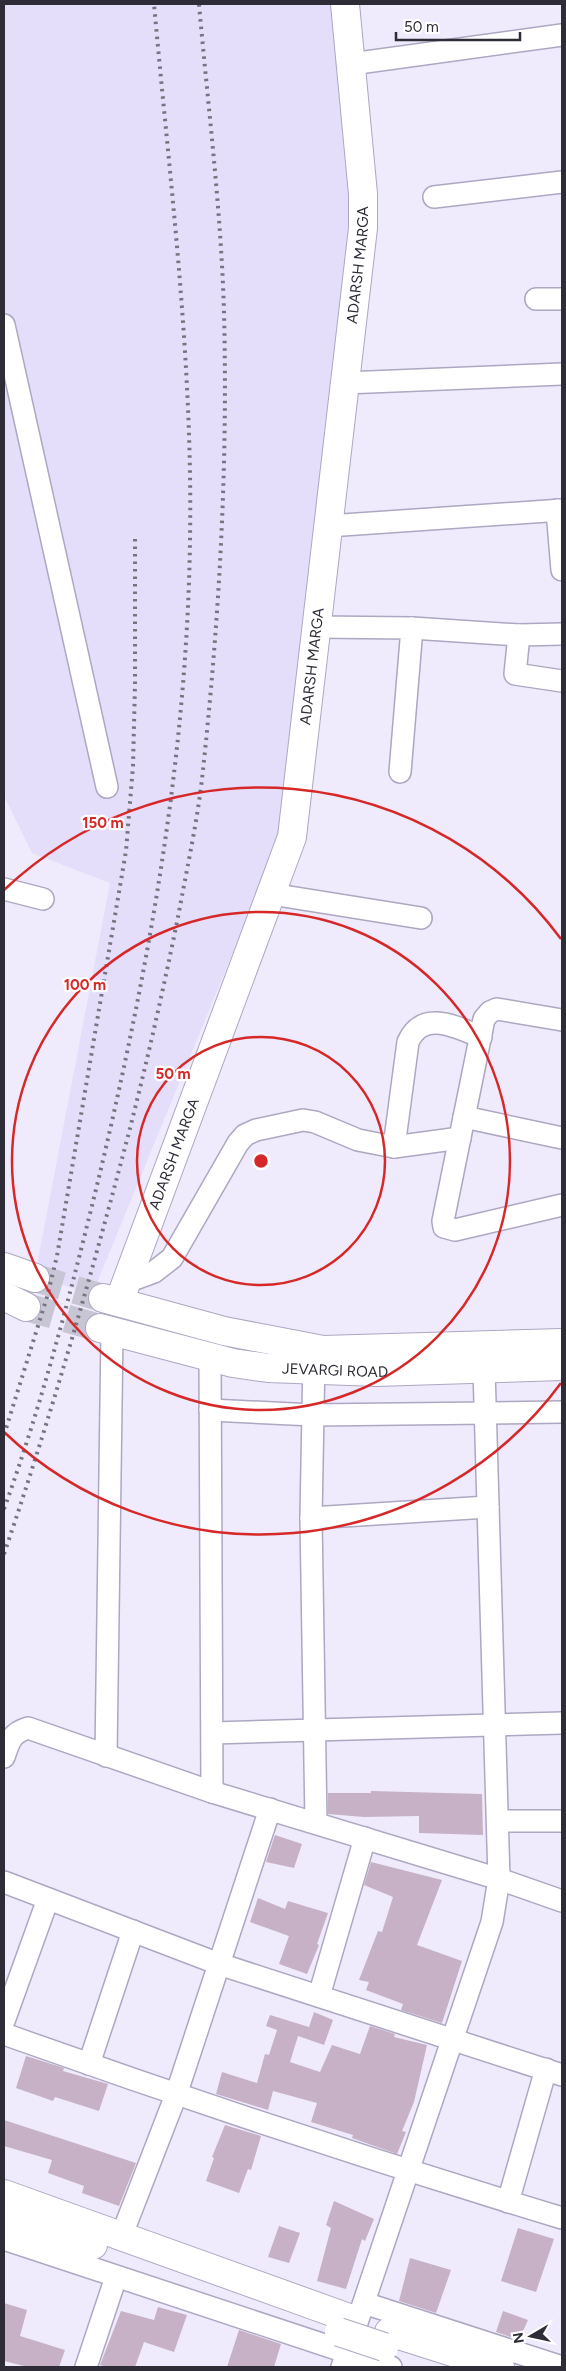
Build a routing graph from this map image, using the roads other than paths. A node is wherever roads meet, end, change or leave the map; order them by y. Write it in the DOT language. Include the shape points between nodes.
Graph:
graph roads {
  1 [pos="344,4"];
  2 [pos="562,35"];
  3 [pos="351,64"];
  4 [pos="562,182"];
  5 [pos="434,197"];
  6 [pos="562,298"];
  7 [pos="536,299"];
  8 [pos="4,326"];
  9 [pos="562,374"];
  10 [pos="345,384"];
  11 [pos="560,510"];
  12 [pos="328,526"];
  13 [pos="562,570"];
  14 [pos="316,627"];
  15 [pos="412,628"];
  16 [pos="562,634"];
  17 [pos="519,635"];
  18 [pos="562,681"];
  19 [pos="400,772"];
  20 [pos="107,787"];
  21 [pos="4,888"];
  22 [pos="271,894"];
  23 [pos="43,899"];
  24 [pos="421,918"];
  25 [pos="562,1020"];
  26 [pos="481,1037"];
  27 [pos="464,1117"];
  28 [pos="460,1138"];
  29 [pos="562,1138"];
  30 [pos="394,1147"];
  31 [pos="562,1205"];
  32 [pos="4,1267"];
  33 [pos="35,1278"];
  34 [pos="116,1294"];
  35 [pos="106,1331"];
  36 [pos="562,1343"];
  37 [pos="210,1357"];
  38 [pos="314,1360"];
  39 [pos="562,1366"];
  40 [pos="484,1369"];
  41 [pos="210,1410"];
  42 [pos="562,1412"];
  43 [pos="484,1414"];
  44 [pos="313,1415"];
  45 [pos="488,1508"];
  46 [pos="311,1518"];
  47 [pos="562,1723"];
  48 [pos="495,1726"];
  49 [pos="314,1730"];
  50 [pos="212,1733"];
  51 [pos="106,1756"];
  52 [pos="4,1757"];
  53 [pos="212,1792"];
  54 [pos="270,1809"];
  55 [pos="498,1821"];
  56 [pos="562,1821"];
  57 [pos="316,1823"];
  58 [pos="364,1838"];
  59 [pos="499,1879"];
  60 [pos="4,1882"];
  61 [pos="48,1899"];
  62 [pos="562,1901"];
  63 [pos="133,1931"];
  64 [pos="220,1964"];
  65 [pos="319,1996"];
  66 [pos="4,2021"];
  67 [pos="4,2034"];
  68 [pos="452,2039"];
  69 [pos="89,2064"];
  70 [pos="554,2072"];
  71 [pos="176,2095"];
  72 [pos="408,2172"];
  73 [pos="4,2194"];
  74 [pos="508,2202"];
  75 [pos="4,2217"];
  76 [pos="562,2218"];
  77 [pos="121,2237"];
  78 [pos="4,2239"];
  79 [pos="116,2277"];
  80 [pos="347,2334"];
  81 [pos="388,2349"];
  82 [pos="86,2367"];
  83 [pos="442,2367"];
  84 [pos="500,2367"];
  85 [pos="562,2367"];
  1 -- 3 [label="main road, ADARSH MARGA"];
  2 -- 3 [label="street"];
  3 -- 10 [label="main road, ADARSH MARGA" via="363,228"];
  4 -- 5 [label="street"];
  6 -- 7 [label="street"];
  8 -- 20 [label="street"];
  9 -- 10 [label="street"];
  10 -- 12 [label="main road, ADARSH MARGA"];
  11 -- 12 [label="street"];
  11 -- 13 [label="street"];
  12 -- 14 [label="main road, ADARSH MARGA"];
  14 -- 15 [label="street"];
  14 -- 22 [label="main road, ADARSH MARGA" via="292,837"];
  15 -- 17 [label="street"];
  15 -- 19 [label="street"];
  16 -- 17 [label="street"];
  17 -- 18 [label="street" via="515,674"];
  21 -- 23 [label="street"];
  22 -- 24 [label="street"];
  22 -- 34 [label="main road, ADARSH MARGA"];
  25 -- 26 [label="street" via="497,1009 484,1019"];
  26 -- 27 [label="street"];
  26 -- 30 [label="street" via="437,1023 422,1024 413,1031 408,1042"];
  27 -- 28 [label="street"];
  27 -- 29 [label="street"];
  28 -- 30 [label="street"];
  28 -- 31 [label="street" via="444,1215 444,1227 448,1230"];
  30 -- 34 [label="street" via="358,1140 303,1120 256,1130 238,1143 172,1258"];
  32 -- 33 [label="main road"];
  34 -- 38 [label="main road"];
  35 -- 37 [label="main road, JEVARGI ROAD"];
  35 -- 51 [label="street"];
  36 -- 38 [label="main road" via="323,1350"];
  37 -- 38 [label="main road, JEVARGI ROAD" via="268,1368"];
  37 -- 41 [label="street"];
  38 -- 40 [label="main road, JEVARGI ROAD" via="376,1372"];
  38 -- 44 [label="street"];
  39 -- 40 [label="main road, JEVARGI ROAD"];
  40 -- 43 [label="street"];
  41 -- 44 [label="street"];
  41 -- 50 [label="street"];
  42 -- 43 [label="street"];
  43 -- 44 [label="street"];
  43 -- 45 [label="street"];
  44 -- 46 [label="street"];
  45 -- 46 [label="street"];
  45 -- 48 [label="street"];
  46 -- 49 [label="street"];
  47 -- 48 [label="street"];
  48 -- 49 [label="street"];
  48 -- 55 [label="street"];
  49 -- 50 [label="street"];
  49 -- 57 [label="street"];
  50 -- 53 [label="street"];
  51 -- 52 [label="street" via="28,1728 16,1731"];
  51 -- 53 [label="street"];
  53 -- 54 [label="street"];
  54 -- 57 [label="street"];
  54 -- 64 [label="street"];
  55 -- 56 [label="street"];
  55 -- 59 [label="street"];
  57 -- 58 [label="street"];
  58 -- 59 [label="street"];
  58 -- 65 [label="street"];
  59 -- 62 [label="street"];
  59 -- 68 [label="street" via="492,1922"];
  60 -- 61 [label="street"];
  61 -- 63 [label="street"];
  61 -- 66 [label="street"];
  63 -- 64 [label="street"];
  63 -- 69 [label="street"];
  64 -- 65 [label="street"];
  64 -- 71 [label="street"];
  65 -- 68 [label="street"];
  67 -- 69 [label="street"];
  68 -- 70 [label="street"];
  68 -- 72 [label="street"];
  69 -- 71 [label="street"];
  70 -- 74 [label="street"];
  71 -- 72 [label="street"];
  71 -- 77 [label="street"];
  72 -- 74 [label="street"];
  72 -- 80 [label="street"];
  73 -- 77 [label="main road"];
  74 -- 76 [label="street"];
  75 -- 80 [label="main road" via="168,2269"];
  77 -- 80 [label="main road"];
  78 -- 79 [label="street"];
  79 -- 80 [label="street"];
  79 -- 82 [label="street"];
  80 -- 81 [label="main road"];
  80 -- 85 [label="street"];
  81 -- 83 [label="main road"];
  81 -- 84 [label="main road"];
}
